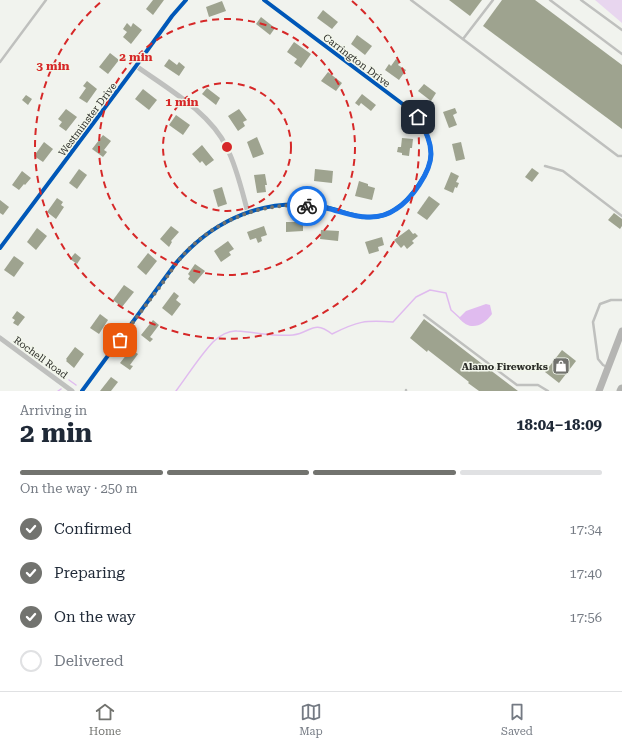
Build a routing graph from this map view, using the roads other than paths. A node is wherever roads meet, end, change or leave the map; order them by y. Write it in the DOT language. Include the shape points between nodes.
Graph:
graph roads {
  1 [pos="46,0"];
  2 [pos="186,0"];
  3 [pos="264,0"];
  4 [pos="411,0"];
  5 [pos="493,0"];
  6 [pos="550,0"];
  7 [pos="581,0"];
  8 [pos="622,30"];
  9 [pos="463,39"];
  10 [pos="622,54"];
  11 [pos="0,62"];
  12 [pos="136,66"];
  13 [pos="622,156"];
  14 [pos="545,166"];
  15 [pos="248,213"];
  16 [pos="622,216"];
  17 [pos="0,248"];
  18 [pos="622,300"];
  19 [pos="424,315"];
  20 [pos="622,331"];
  21 [pos="0,338"];
  22 [pos="608,368"];
  23 [pos="72,391"];
  24 [pos="82,391"];
  25 [pos="548,391"];
  26 [pos="599,391"];
  1 -- 11 [label="lane"];
  2 -- 12 [label="street, Westminster Drive"];
  3 -- 15 [label="street, Carrington Drive" via="418,117 426,132 431,154 429,167 414,191 396,210 383,215 358,217 324,207 286,205"];
  4 -- 9 [label="lane"];
  5 -- 9 [label="lane"];
  6 -- 10 [label="lane"];
  7 -- 8 [label="lane"];
  9 -- 13 [label="lane" via="618,156"];
  12 -- 15 [label="street" via="202,115 216,131 234,164"];
  12 -- 17 [label="street, Westminster Drive"];
  14 -- 16 [label="lane" via="563,171"];
  15 -- 24 [label="street, Carrington Drive" via="228,220 190,248"];
  18 -- 22 [label="lane" via="600,304 593,322 598,359"];
  19 -- 25 [label="lane" via="517,385 538,385"];
  20 -- 22 [label="main road"];
  21 -- 23 [label="street, Rochell Road"];
  22 -- 26 [label="main road"];
}
